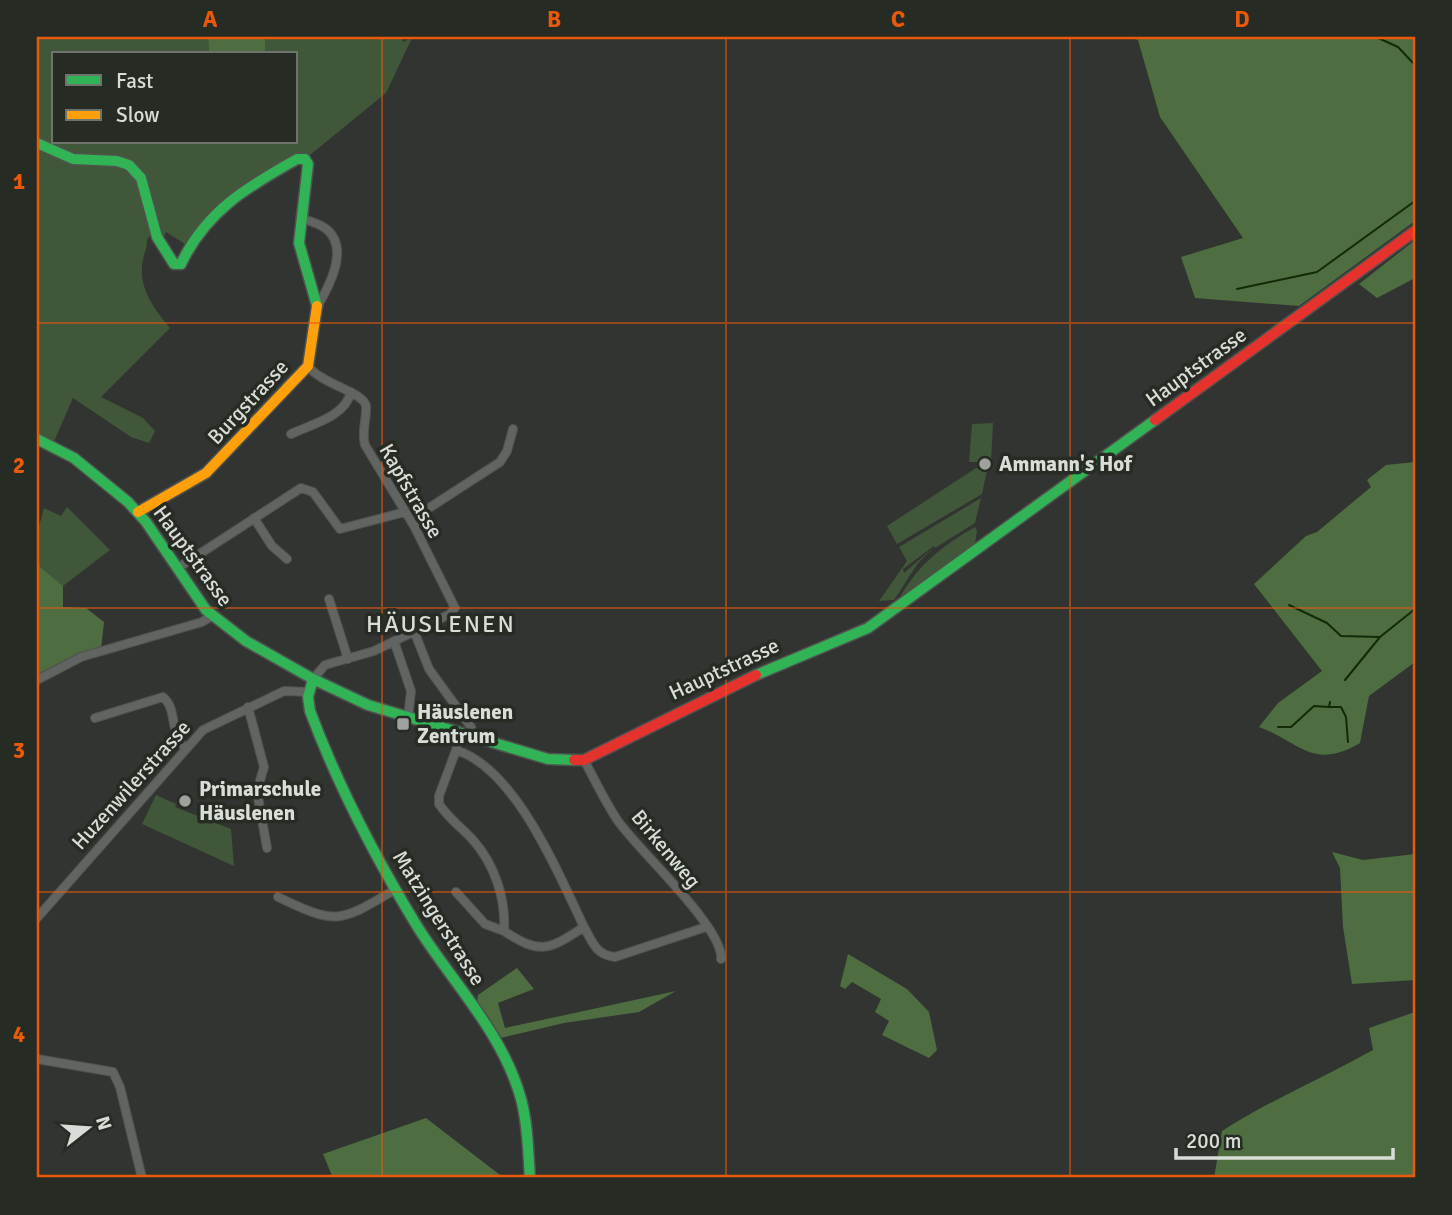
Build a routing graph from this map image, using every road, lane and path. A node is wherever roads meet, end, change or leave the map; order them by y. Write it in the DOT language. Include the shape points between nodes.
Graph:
graph roads {
  1 [pos="37,143"];
  2 [pos="303,219"];
  3 [pos="1415,231"];
  4 [pos="317,307"];
  5 [pos="308,366"];
  6 [pos="351,392"];
  7 [pos="513,429"];
  8 [pos="291,434"];
  9 [pos="37,439"];
  10 [pos="138,512"];
  11 [pos="405,512"];
  12 [pos="254,518"];
  13 [pos="414,526"];
  14 [pos="288,559"];
  15 [pos="178,568"];
  16 [pos="329,599"];
  17 [pos="212,617"];
  18 [pos="414,631"];
  19 [pos="394,641"];
  20 [pos="348,659"];
  21 [pos="37,680"];
  22 [pos="313,680"];
  23 [pos="309,692"];
  24 [pos="248,707"];
  25 [pos="95,718"];
  26 [pos="408,718"];
  27 [pos="462,734"];
  28 [pos="474,737"];
  29 [pos="186,749"];
  30 [pos="456,750"];
  31 [pos="584,760"];
  32 [pos="267,848"];
  33 [pos="396,889"];
  34 [pos="456,892"];
  35 [pos="278,897"];
  36 [pos="37,918"];
  37 [pos="706,926"];
  38 [pos="584,927"];
  39 [pos="504,931"];
  40 [pos="721,959"];
  41 [pos="37,1059"];
  42 [pos="142,1178"];
  43 [pos="530,1178"];
  1 -- 2 [label="street, Burgstrasse" via="73,159 129,165 141,178 157,237 174,264 181,264 212,212 297,159 308,164"];
  2 -- 4 [label="street, Burgstrasse" via="299,243"];
  2 -- 4 [label="street" via="325,228 335,245 335,274"];
  3 -- 31 [label="street, Hauptstrasse" via="868,628 731,685"];
  4 -- 5 [label="street, Burgstrasse"];
  5 -- 6 [label="street" via="324,381"];
  5 -- 10 [label="street, Burgstrasse" via="206,473"];
  6 -- 8 [label="street" via="338,412"];
  6 -- 11 [label="street, Kapfstrasse" via="366,405 361,433 365,445"];
  7 -- 13 [label="street" via="500,462 426,510"];
  9 -- 10 [label="street, Hauptstrasse" via="93,471"];
  10 -- 15 [label="street, Hauptstrasse"];
  11 -- 12 [label="street" via="340,530 305,487"];
  11 -- 13 [label="street, Kapfstrasse"];
  12 -- 14 [label="street" via="272,546"];
  12 -- 15 [label="street"];
  13 -- 18 [label="street, Kapfstrasse" via="455,608"];
  15 -- 17 [label="street, Hauptstrasse"];
  16 -- 20 [label="street"];
  17 -- 21 [label="street" via="81,657"];
  17 -- 22 [label="street, Hauptstrasse"];
  18 -- 19 [label="street"];
  18 -- 28 [label="street" via="429,669"];
  19 -- 20 [label="street"];
  19 -- 26 [label="street" via="411,691"];
  20 -- 22 [label="street" via="321,668"];
  22 -- 23 [label="street"];
  22 -- 26 [label="street, Hauptstrasse"];
  23 -- 24 [label="street, Huzenwilerstrasse" via="288,689"];
  23 -- 33 [label="street, Matzingerstrasse" via="310,711 327,751"];
  24 -- 29 [label="street, Huzenwilerstrasse" via="208,726"];
  24 -- 32 [label="street" via="264,767 257,791"];
  25 -- 29 [label="street" via="163,697 171,708 175,737"];
  26 -- 27 [label="street, Hauptstrasse"];
  27 -- 28 [label="street, Hauptstrasse"];
  27 -- 30 [label="street"];
  28 -- 31 [label="street, Hauptstrasse" via="548,759"];
  29 -- 36 [label="street, Huzenwilerstrasse"];
  30 -- 38 [label="street" via="480,761 528,818"];
  30 -- 39 [label="street" via="439,804 475,842 498,882 504,899"];
  31 -- 37 [label="street, Birkenweg" via="619,822"];
  33 -- 35 [label="street" via="339,918 326,918"];
  33 -- 43 [label="street, Matzingerstrasse" via="502,1052 519,1091"];
  34 -- 39 [label="street" via="485,924"];
  37 -- 38 [label="street" via="615,957 597,951"];
  37 -- 40 [label="street, Birkenweg" via="718,943"];
  38 -- 39 [label="street" via="551,947 537,948"];
  41 -- 42 [label="street" via="113,1072"];
}
